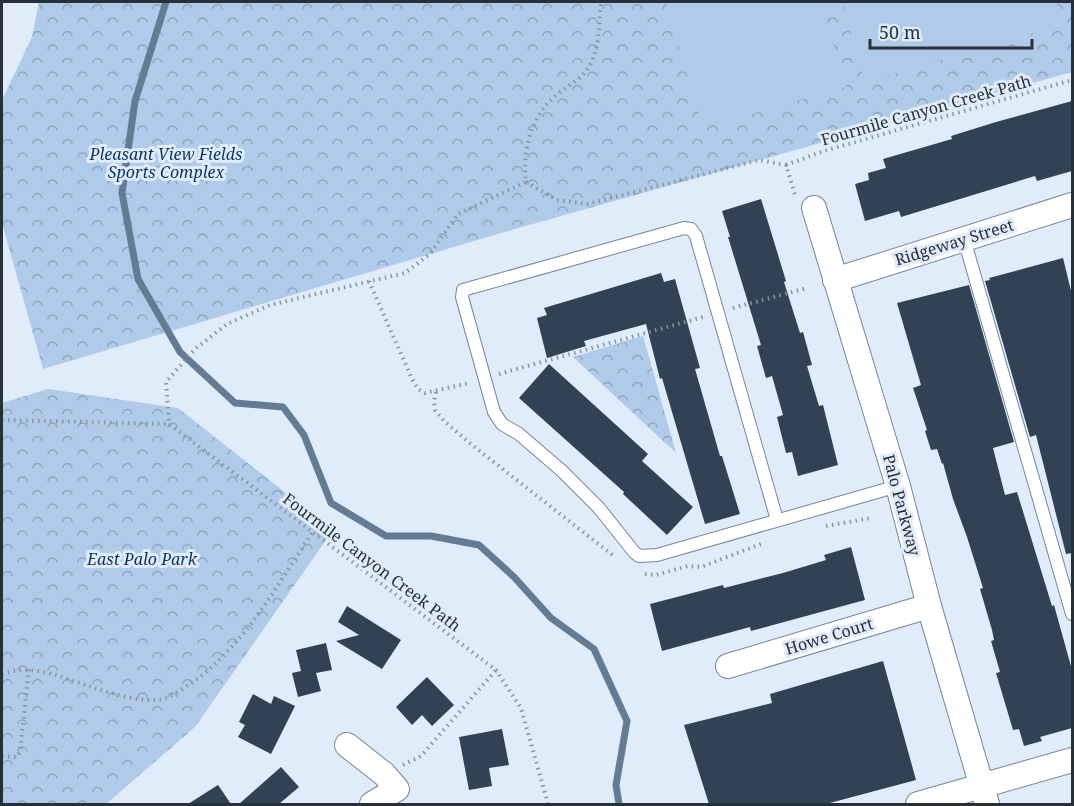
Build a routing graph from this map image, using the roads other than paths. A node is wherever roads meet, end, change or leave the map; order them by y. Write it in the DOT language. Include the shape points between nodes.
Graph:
graph roads {
  1 [pos="1072,205"];
  2 [pos="814,208"];
  3 [pos="964,239"];
  4 [pos="835,280"];
  5 [pos="898,486"];
  6 [pos="777,520"];
  7 [pos="929,606"];
  8 [pos="1072,614"];
  9 [pos="728,666"];
  10 [pos="347,746"];
  11 [pos="1072,760"];
  12 [pos="984,795"];
  13 [pos="372,804"];
  14 [pos="918,804"];
  1 -- 3 [label="street, Ridgeway Street"];
  2 -- 4 [label="street, Palo Parkway"];
  3 -- 4 [label="street, Ridgeway Street"];
  3 -- 8 [label="lane"];
  4 -- 5 [label="street, Palo Parkway"];
  5 -- 6 [label="lane"];
  5 -- 7 [label="street, Palo Parkway"];
  6 -- 6 [label="lane" via="657,555 639,556 562,471 502,424 494,412 463,290 691,229"];
  7 -- 9 [label="street, Howe Court"];
  7 -- 12 [label="street, Palo Parkway"];
  10 -- 13 [label="street" via="397,789"];
  11 -- 12 [label="street"];
  12 -- 14 [label="street"];
}
